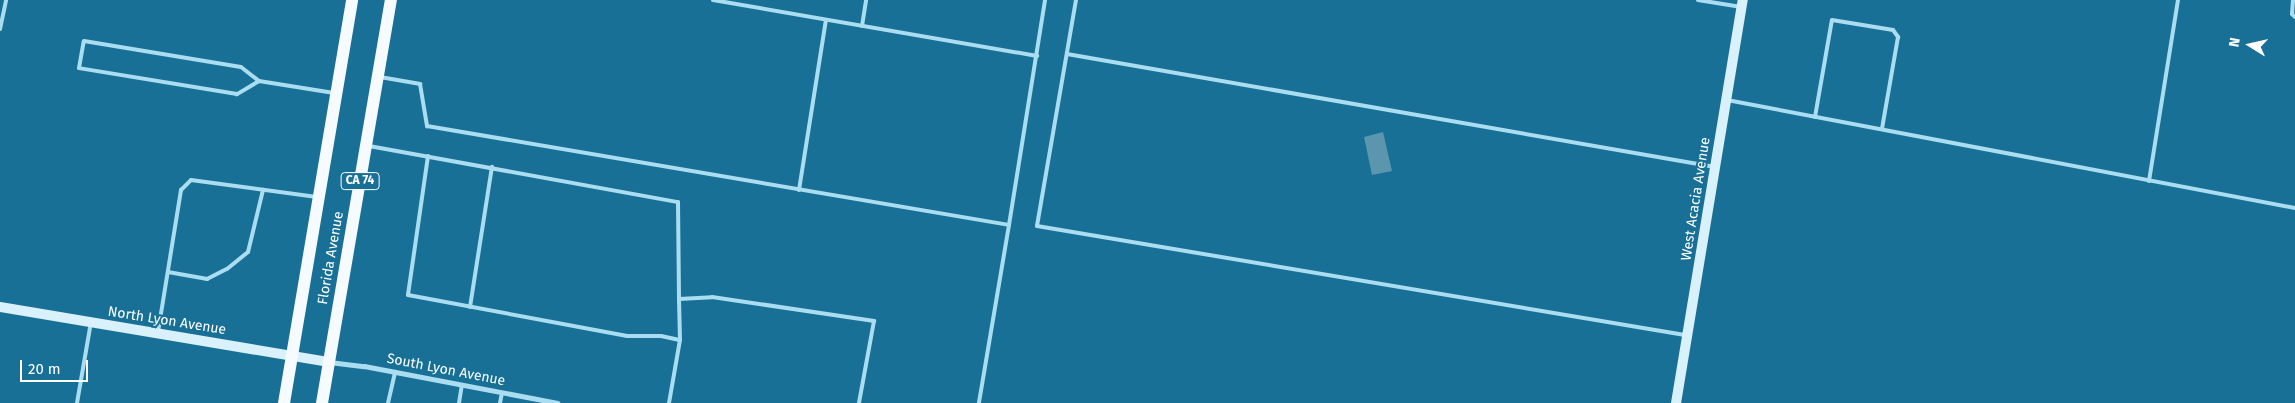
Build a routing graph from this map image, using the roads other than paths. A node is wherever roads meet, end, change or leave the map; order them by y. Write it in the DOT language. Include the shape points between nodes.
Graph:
graph roads {
  1 [pos="6,0"];
  2 [pos="352,0"];
  3 [pos="391,0"];
  4 [pos="713,0"];
  5 [pos="866,0"];
  6 [pos="1045,0"];
  7 [pos="1076,0"];
  8 [pos="1698,0"];
  9 [pos="2178,0"];
  10 [pos="2293,0"];
  11 [pos="1743,4"];
  12 [pos="2295,17"];
  13 [pos="826,20"];
  14 [pos="862,26"];
  15 [pos="0,29"];
  16 [pos="1067,54"];
  17 [pos="1037,56"];
  18 [pos="378,76"];
  19 [pos="259,81"];
  20 [pos="337,93"];
  21 [pos="1727,100"];
  22 [pos="1814,117"];
  23 [pos="1882,129"];
  24 [pos="366,145"];
  25 [pos="428,156"];
  26 [pos="492,167"];
  27 [pos="1716,167"];
  28 [pos="2149,181"];
  29 [pos="263,190"];
  30 [pos="799,190"];
  31 [pos="319,198"];
  32 [pos="2295,208"];
  33 [pos="1009,225"];
  34 [pos="168,272"];
  35 [pos="679,299"];
  36 [pos="470,306"];
  37 [pos="0,307"];
  38 [pos="91,322"];
  39 [pos="158,333"];
  40 [pos="1687,335"];
  41 [pos="680,340"];
  42 [pos="292,356"];
  43 [pos="329,362"];
  44 [pos="395,372"];
  45 [pos="462,385"];
  46 [pos="502,393"];
  47 [pos="77,403"];
  48 [pos="284,403"];
  49 [pos="322,403"];
  50 [pos="388,403"];
  51 [pos="459,403"];
  52 [pos="500,403"];
  53 [pos="558,403"];
  54 [pos="669,403"];
  55 [pos="859,403"];
  56 [pos="979,403"];
  57 [pos="1676,403"];
  1 -- 15 [label="lane"];
  2 -- 20 [label="main road, Florida Avenue"];
  3 -- 18 [label="main road, Florida Avenue / CA 74"];
  4 -- 13 [label="lane"];
  5 -- 14 [label="lane"];
  6 -- 17 [label="lane"];
  7 -- 16 [label="lane"];
  8 -- 11 [label="lane"];
  9 -- 28 [label="lane"];
  10 -- 12 [label="lane" via="2292,14"];
  11 -- 21 [label="street, West Acacia Avenue"];
  13 -- 14 [label="lane"];
  13 -- 30 [label="lane"];
  14 -- 17 [label="lane"];
  16 -- 27 [label="lane"];
  16 -- 40 [label="lane" via="1037,226"];
  17 -- 33 [label="lane"];
  18 -- 24 [label="main road, Florida Avenue / CA 74"];
  18 -- 30 [label="lane" via="420,84 427,126"];
  19 -- 19 [label="lane" via="241,67 84,41 79,68 237,94"];
  19 -- 20 [label="lane"];
  20 -- 31 [label="main road, Florida Avenue"];
  21 -- 22 [label="lane"];
  21 -- 27 [label="street, West Acacia Avenue"];
  22 -- 23 [label="lane"];
  22 -- 23 [label="lane" via="1832,20 1893,30 1898,37"];
  23 -- 28 [label="lane"];
  24 -- 25 [label="lane"];
  24 -- 43 [label="main road, Florida Avenue / CA 74"];
  25 -- 26 [label="lane"];
  25 -- 36 [label="lane" via="408,295"];
  26 -- 35 [label="lane" via="678,202"];
  26 -- 36 [label="lane"];
  27 -- 40 [label="street, West Acacia Avenue"];
  28 -- 32 [label="lane"];
  29 -- 31 [label="lane"];
  29 -- 34 [label="lane" via="248,252 227,269 207,279"];
  29 -- 34 [label="lane" via="190,180 181,190"];
  30 -- 33 [label="lane"];
  31 -- 42 [label="main road, Florida Avenue"];
  33 -- 56 [label="lane"];
  34 -- 39 [label="lane"];
  35 -- 41 [label="lane"];
  35 -- 55 [label="lane" via="712,297 874,321"];
  36 -- 41 [label="lane" via="627,336 661,336"];
  37 -- 38 [label="street, North Lyon Avenue"];
  38 -- 39 [label="street, North Lyon Avenue"];
  38 -- 47 [label="lane"];
  39 -- 42 [label="street, North Lyon Avenue"];
  40 -- 57 [label="street, West Acacia Avenue"];
  41 -- 54 [label="lane"];
  42 -- 43 [label="street, North Lyon Avenue"];
  42 -- 48 [label="main road, Florida Avenue"];
  43 -- 44 [label="street, South Lyon Avenue"];
  43 -- 49 [label="main road, Florida Avenue / CA 74"];
  44 -- 45 [label="street, South Lyon Avenue"];
  44 -- 50 [label="lane"];
  45 -- 46 [label="street, South Lyon Avenue"];
  45 -- 51 [label="lane"];
  46 -- 52 [label="lane"];
  46 -- 53 [label="street, South Lyon Avenue"];
}
